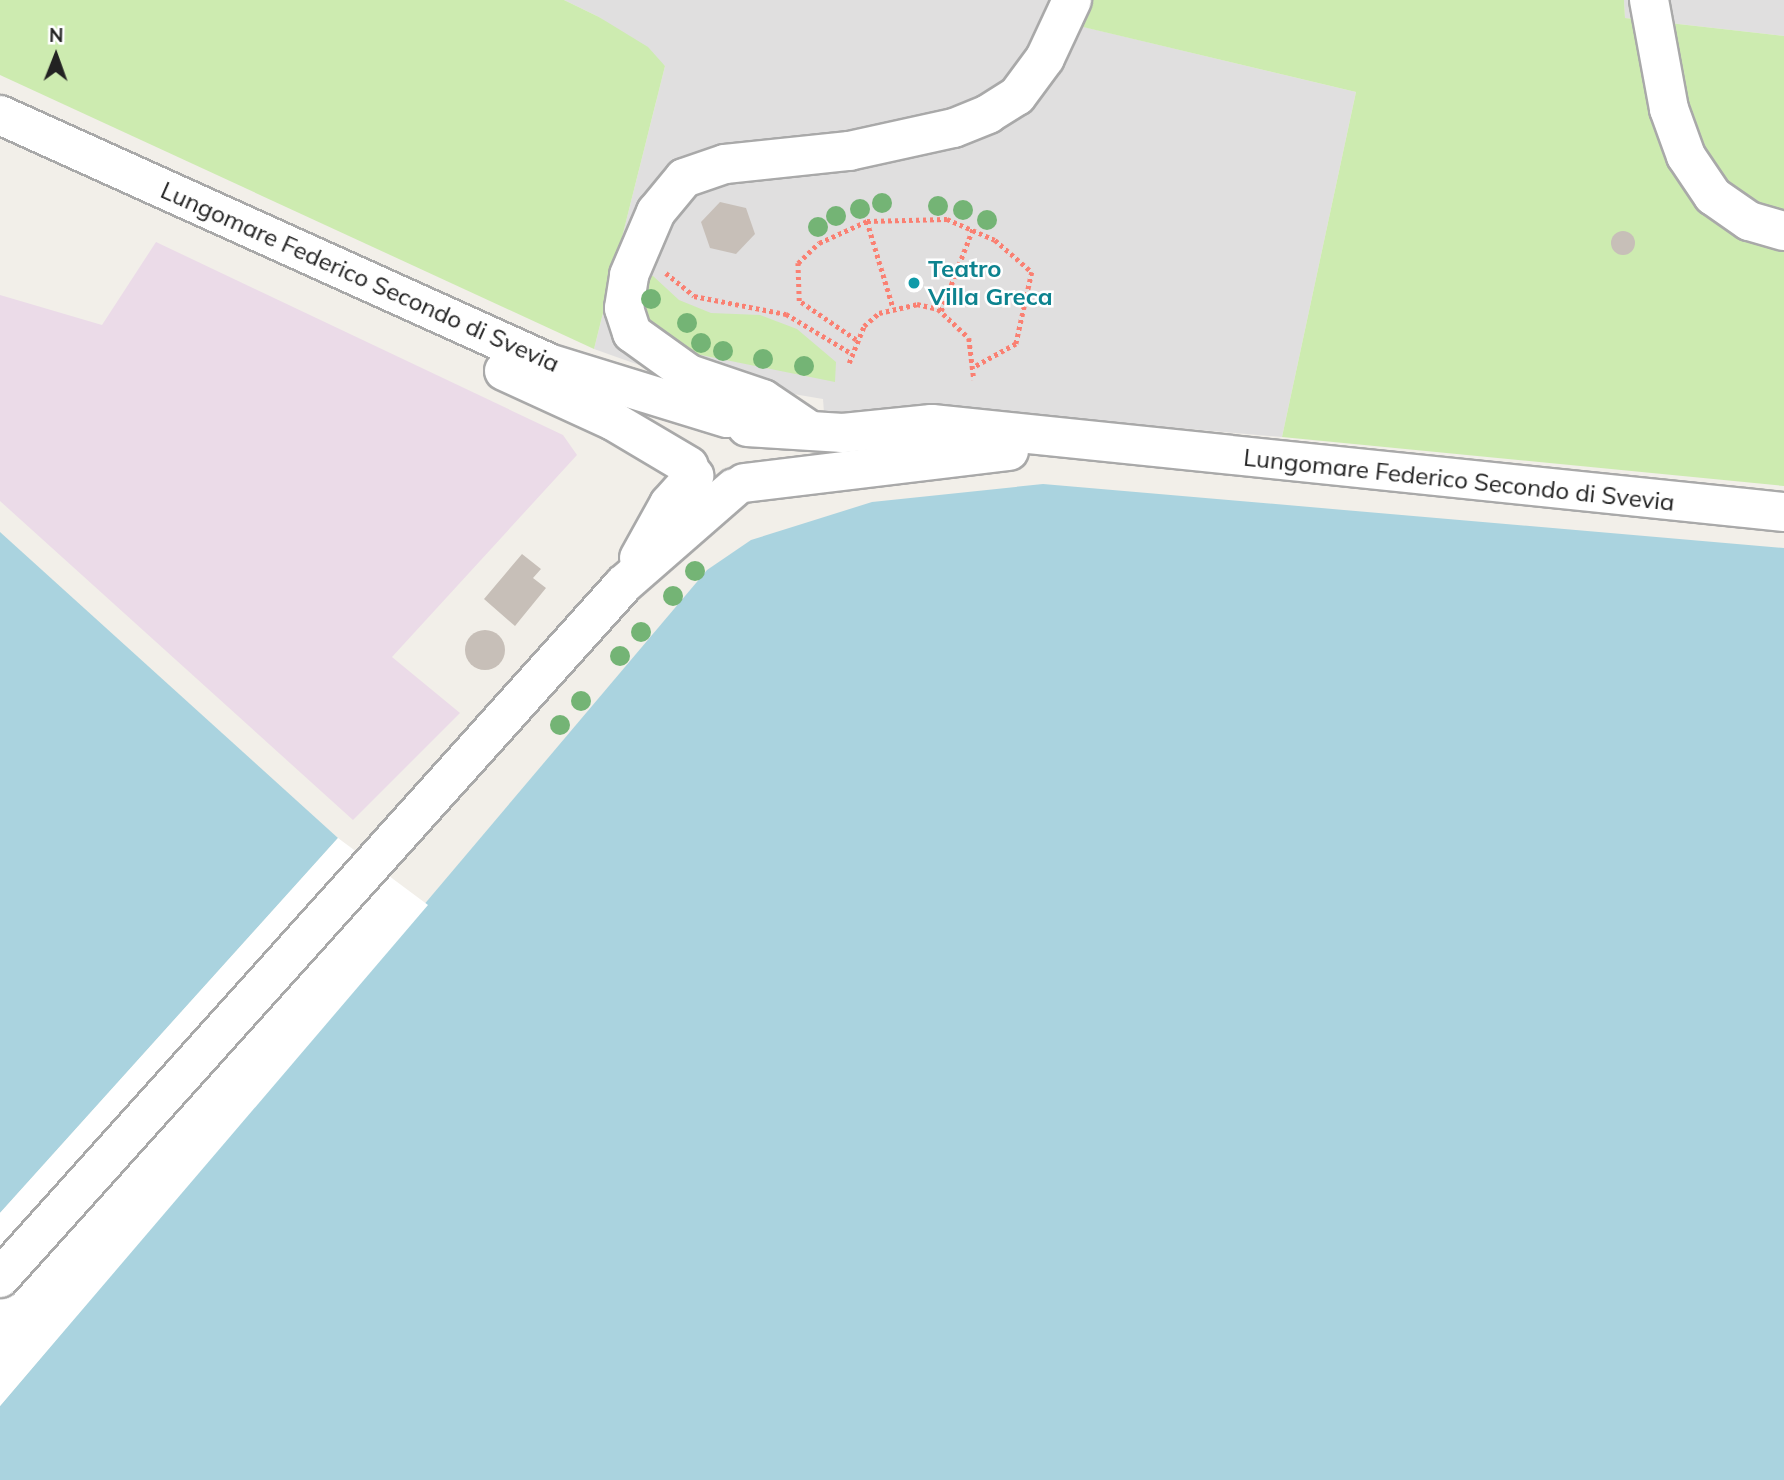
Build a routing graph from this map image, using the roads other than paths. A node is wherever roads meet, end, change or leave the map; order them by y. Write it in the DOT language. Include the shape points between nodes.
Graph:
graph roads {
  1 [pos="1072,0"];
  2 [pos="1649,0"];
  3 [pos="0,115"];
  4 [pos="0,137"];
  5 [pos="1784,231"];
  6 [pos="737,422"];
  7 [pos="811,431"];
  8 [pos="1134,449"];
  9 [pos="692,471"];
  10 [pos="739,485"];
  11 [pos="1784,512"];
  12 [pos="624,584"];
  13 [pos="0,1279"];
  1 -- 7 [label="street" via="1045,58 1017,96 988,114 888,142 724,164 684,178 656,212 624,308 632,333 689,374 763,399"];
  2 -- 5 [label="street" via="1669,109 1686,156 1713,196 1749,221"];
  3 -- 6 [label="street, Lungomare Federico Secondo di Svevia" via="551,364"];
  4 -- 9 [label="street, Lungomare Federico Secondo di Svevia" via="613,421"];
  6 -- 7 [label="street, Lungomare Federico Secondo di Svevia"];
  6 -- 9 [label="street" via="707,421 691,436"];
  6 -- 10 [label="street" via="759,456"];
  7 -- 8 [label="street, Lungomare Federico Secondo di Svevia" via="932,424"];
  8 -- 10 [label="street, Lungomare Federico Secondo di Svevia" via="985,451"];
  8 -- 11 [label="street, Lungomare Federico Secondo di Svevia"];
  9 -- 10 [label="street" via="713,488"];
  9 -- 12 [label="street"];
  10 -- 12 [label="street"];
  12 -- 13 [label="street"];
}
